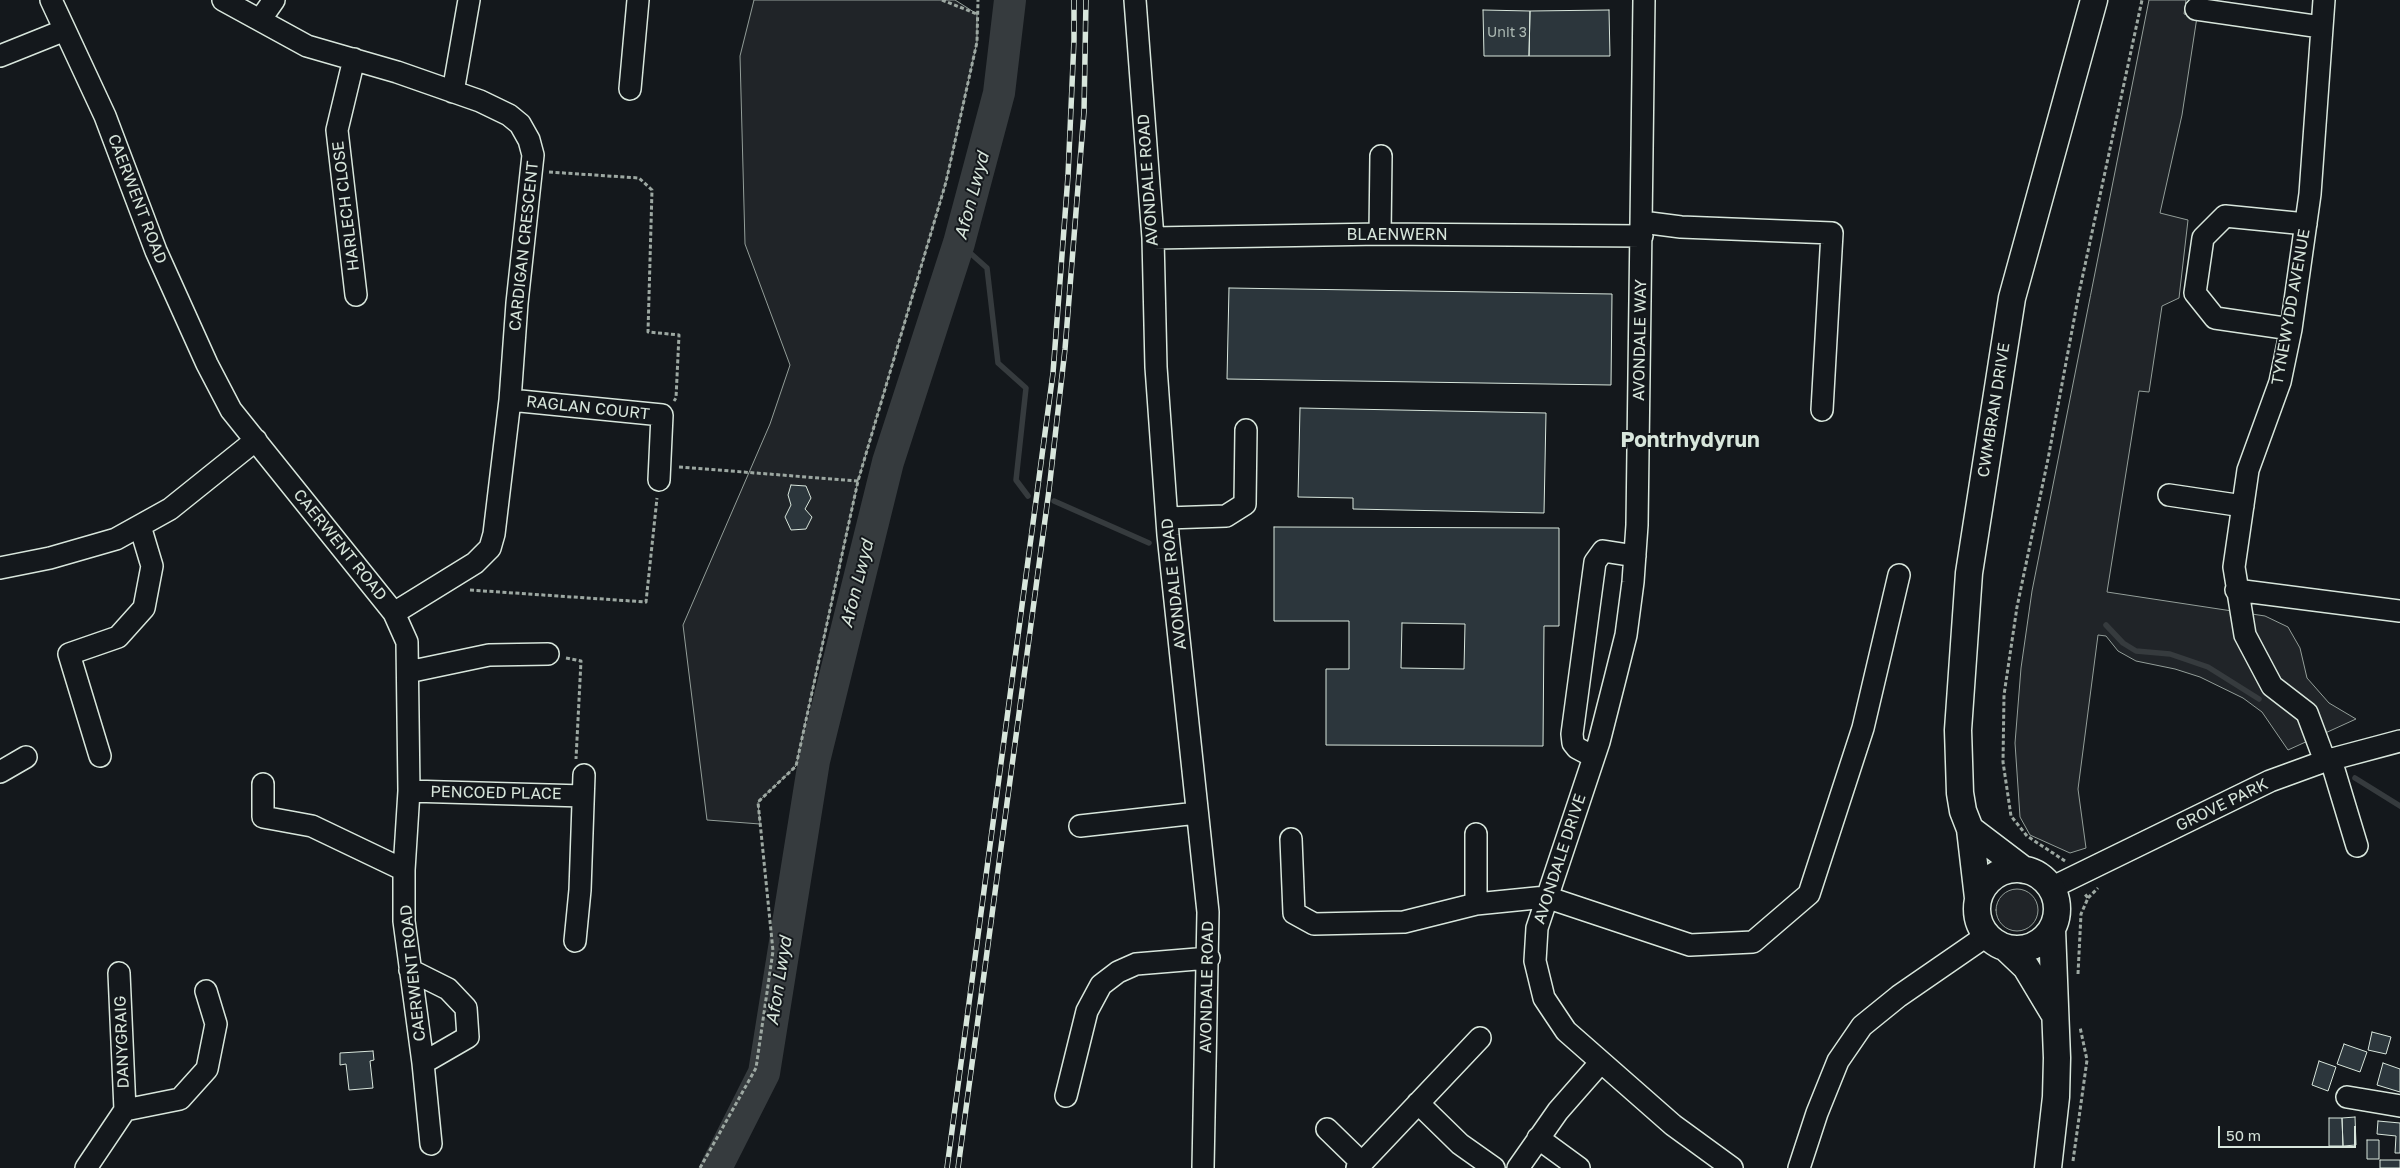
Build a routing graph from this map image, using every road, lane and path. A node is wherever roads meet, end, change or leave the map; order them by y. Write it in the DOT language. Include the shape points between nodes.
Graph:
graph roads {
  1 [pos="51,0"];
  2 [pos="223,0"];
  3 [pos="274,0"];
  4 [pos="469,0"];
  5 [pos="638,0"];
  6 [pos="942,0"];
  7 [pos="978,0"];
  8 [pos="1135,0"];
  9 [pos="1644,0"];
  10 [pos="2094,0"];
  11 [pos="2142,0"];
  12 [pos="2324,0"];
  13 [pos="2196,9"];
  14 [pos="978,14"];
  15 [pos="260,20"];
  16 [pos="2321,27"];
  17 [pos="66,30"];
  18 [pos="0,56"];
  19 [pos="354,59"];
  20 [pos="630,89"];
  21 [pos="453,92"];
  22 [pos="1381,156"];
  23 [pos="532,170"];
  24 [pos="2306,224"];
  25 [pos="1642,229"];
  26 [pos="1380,234"];
  27 [pos="1153,238"];
  28 [pos="356,295"];
  29 [pos="2291,329"];
  30 [pos="510,400"];
  31 [pos="1822,410"];
  32 [pos="662,415"];
  33 [pos="1246,430"];
  34 [pos="256,440"];
  35 [pos="659,473"];
  36 [pos="858,481"];
  37 [pos="2169,495"];
  38 [pos="2243,506"];
  39 [pos="1167,518"];
  40 [pos="140,526"];
  41 [pos="1635,556"];
  42 [pos="0,568"];
  43 [pos="1899,575"];
  44 [pos="435,587"];
  45 [pos="2236,590"];
  46 [pos="2400,611"];
  47 [pos="394,613"];
  48 [pos="548,654"];
  49 [pos="408,672"];
  50 [pos="1616,679"];
  51 [pos="2400,741"];
  52 [pos="100,756"];
  53 [pos="26,757"];
  54 [pos="1594,757"];
  55 [pos="2328,760"];
  56 [pos="0,772"];
  57 [pos="263,784"];
  58 [pos="584,785"];
  59 [pos="409,791"];
  60 [pos="1197,813"];
  61 [pos="1080,826"];
  62 [pos="1970,829"];
  63 [pos="1476,834"];
  64 [pos="1291,839"];
  65 [pos="2357,846"];
  66 [pos="404,870"];
  67 [pos="2024,870"];
  68 [pos="2060,883"];
  69 [pos="1546,897"];
  70 [pos="1978,898"];
  71 [pos="1476,904"];
  72 [pos="2052,929"];
  73 [pos="575,941"];
  74 [pos="1996,942"];
  75 [pos="1209,958"];
  76 [pos="410,970"];
  77 [pos="119,973"];
  78 [pos="2077,976"];
  79 [pos="206,991"];
  80 [pos="2067,1020"];
  81 [pos="1480,1038"];
  82 [pos="1600,1062"];
  83 [pos="423,1063"];
  84 [pos="1066,1096"];
  85 [pos="2347,1097"];
  86 [pos="1418,1103"];
  87 [pos="2397,1104"];
  88 [pos="125,1110"];
  89 [pos="1327,1129"];
  90 [pos="1538,1138"];
  91 [pos="431,1144"];
  92 [pos="1359,1165"];
  93 [pos="86,1168"];
  94 [pos="700,1168"];
  95 [pos="1203,1168"];
  96 [pos="1494,1168"];
  97 [pos="1518,1168"];
  98 [pos="1580,1168"];
  99 [pos="1732,1168"];
  100 [pos="1799,1168"];
  101 [pos="2048,1168"];
  102 [pos="2072,1168"];
  1 -- 17 [label="street, CAERWENT ROAD"];
  2 -- 15 [label="street, CARDIGAN CRESCENT"];
  3 -- 15 [label="street"];
  4 -- 21 [label="street"];
  5 -- 20 [label="street"];
  6 -- 14 [label="path"];
  7 -- 14 [label="path"];
  8 -- 27 [label="street, AVONDALE ROAD"];
  9 -- 25 [label="street, AVONDALE WAY"];
  10 -- 62 [label="main road, CWMBRAN DRIVE" via="2012,298 1969,573 1958,730 1960,793"];
  11 -- 68 [label="path" via="2078,293 2017,607 2004,695 2003,762 2011,816 2027,836 2064,859"];
  12 -- 16 [label="street, TYNEWYDD AVENUE"];
  13 -- 16 [label="street"];
  14 -- 36 [label="path" via="977,42 946,182"];
  15 -- 19 [label="street, CARDIGAN CRESCENT" via="307,46"];
  16 -- 24 [label="street, TYNEWYDD AVENUE"];
  17 -- 18 [label="street"];
  17 -- 34 [label="street, CAERWENT ROAD" via="105,116 156,251 203,356 231,410"];
  19 -- 21 [label="street, CARDIGAN CRESCENT"];
  19 -- 28 [label="street, HARLECH CLOSE" via="337,130"];
  21 -- 23 [label="street, CARDIGAN CRESCENT" via="510,115 520,124 533,155"];
  22 -- 26 [label="street"];
  23 -- 30 [label="street, CARDIGAN CRESCENT"];
  23 -- 32 [label="path" via="639,178 652,190 648,332 679,335 676,398"];
  24 -- 29 [label="street, TYNEWYDD AVENUE"];
  24 -- 29 [label="street" via="2225,216 2202,238 2195,293 2216,318"];
  25 -- 26 [label="street, BLAENWERN"];
  25 -- 31 [label="street, BLAENWERN" via="1681,227 1832,233"];
  25 -- 41 [label="street, AVONDALE WAY"];
  26 -- 27 [label="street, BLAENWERN"];
  27 -- 39 [label="street, AVONDALE ROAD" via="1156,366"];
  29 -- 38 [label="street, TYNEWYDD AVENUE" via="2280,382 2248,470"];
  30 -- 32 [label="street, RAGLAN COURT"];
  30 -- 44 [label="street, CARDIGAN CRESCENT" via="497,521 490,548 475,563"];
  32 -- 35 [label="street, RAGLAN COURT"];
  33 -- 39 [label="street" via="1245,504 1226,516"];
  34 -- 40 [label="street" via="170,509"];
  34 -- 47 [label="street, CAERWENT ROAD"];
  35 -- 36 [label="path"];
  35 -- 44 [label="path" via="646,602"];
  36 -- 94 [label="path" via="796,766 758,802 773,951 756,1068"];
  37 -- 38 [label="street"];
  38 -- 45 [label="street, TYNEWYDD AVENUE" via="2234,567"];
  39 -- 60 [label="street, AVONDALE ROAD"];
  40 -- 42 [label="street" via="116,539"];
  40 -- 52 [label="street" via="152,566 144,608 118,636 69,654"];
  41 -- 50 [label="street, AVONDALE WAY" via="1626,635"];
  41 -- 54 [label="street" via="1603,551 1595,562 1572,734 1577,748"];
  43 -- 69 [label="street" via="1863,728 1809,894 1753,942 1690,945"];
  44 -- 47 [label="street, CARDIGAN CRESCENT"];
  45 -- 46 [label="street"];
  45 -- 55 [label="street, TYNEWYDD AVENUE" via="2245,635 2272,686 2307,713"];
  47 -- 49 [label="street, CAERWENT ROAD" via="407,642"];
  48 -- 49 [label="street" via="489,655"];
  48 -- 58 [label="path" via="581,661 575,762"];
  49 -- 59 [label="street, CAERWENT ROAD"];
  50 -- 54 [label="street, AVONDALE DRIVE"];
  51 -- 55 [label="street, GROVE PARK"];
  53 -- 56 [label="street"];
  54 -- 69 [label="street, AVONDALE DRIVE"];
  55 -- 65 [label="street, TYNEWYDD AVENUE"];
  55 -- 68 [label="street, GROVE PARK" via="2270,781"];
  57 -- 66 [label="street" via="263,817 312,826"];
  58 -- 59 [label="street, PENCOED PLACE"];
  58 -- 73 [label="street, PENCOED PLACE"];
  59 -- 66 [label="street, CAERWENT ROAD"];
  60 -- 61 [label="street"];
  60 -- 75 [label="street, AVONDALE ROAD" via="1207,893"];
  62 -- 67 [label="main road"];
  62 -- 70 [label="main road, CWMBRAN DRIVE"];
  63 -- 71 [label="street"];
  64 -- 71 [label="street" via="1294,914 1314,924 1404,922"];
  66 -- 76 [label="street, CAERWENT ROAD" via="404,921"];
  67 -- 68 [label="main road" via="2044,880"];
  67 -- 70 [label="main road" via="2009,870 1996,875 1984,885"];
  68 -- 72 [label="main road"];
  68 -- 78 [label="path" via="2088,898 2081,914"];
  69 -- 71 [label="street"];
  69 -- 82 [label="street, AVONDALE DRIVE" via="1537,928 1535,961 1544,998 1566,1031"];
  70 -- 74 [label="main road" via="1976,912 1979,924"];
  72 -- 74 [label="main road" via="2037,944 2017,950"];
  72 -- 80 [label="main road"];
  74 -- 80 [label="main road" via="2026,967"];
  74 -- 100 [label="street" via="1899,996 1862,1026 1838,1061"];
  75 -- 84 [label="street" via="1136,964 1101,985 1086,1011"];
  75 -- 95 [label="street, AVONDALE ROAD"];
  76 -- 83 [label="street, CAERWENT ROAD"];
  76 -- 83 [label="street" via="448,989 466,1008 468,1036"];
  77 -- 88 [label="street, DANYGRAIG"];
  79 -- 88 [label="street, DANYGRAIG" via="216,1024 207,1069 180,1099"];
  80 -- 101 [label="main road"];
  80 -- 102 [label="path" via="2087,1060"];
  81 -- 86 [label="street"];
  82 -- 90 [label="street"];
  82 -- 99 [label="street, AVONDALE DRIVE" via="1672,1125"];
  83 -- 91 [label="street, CAERWENT ROAD"];
  85 -- 87 [label="street"];
  86 -- 92 [label="street"];
  86 -- 96 [label="street" via="1460,1144"];
  88 -- 93 [label="street, DANYGRAIG"];
  89 -- 92 [label="street"];
  90 -- 97 [label="street"];
  90 -- 98 [label="street"];
}
